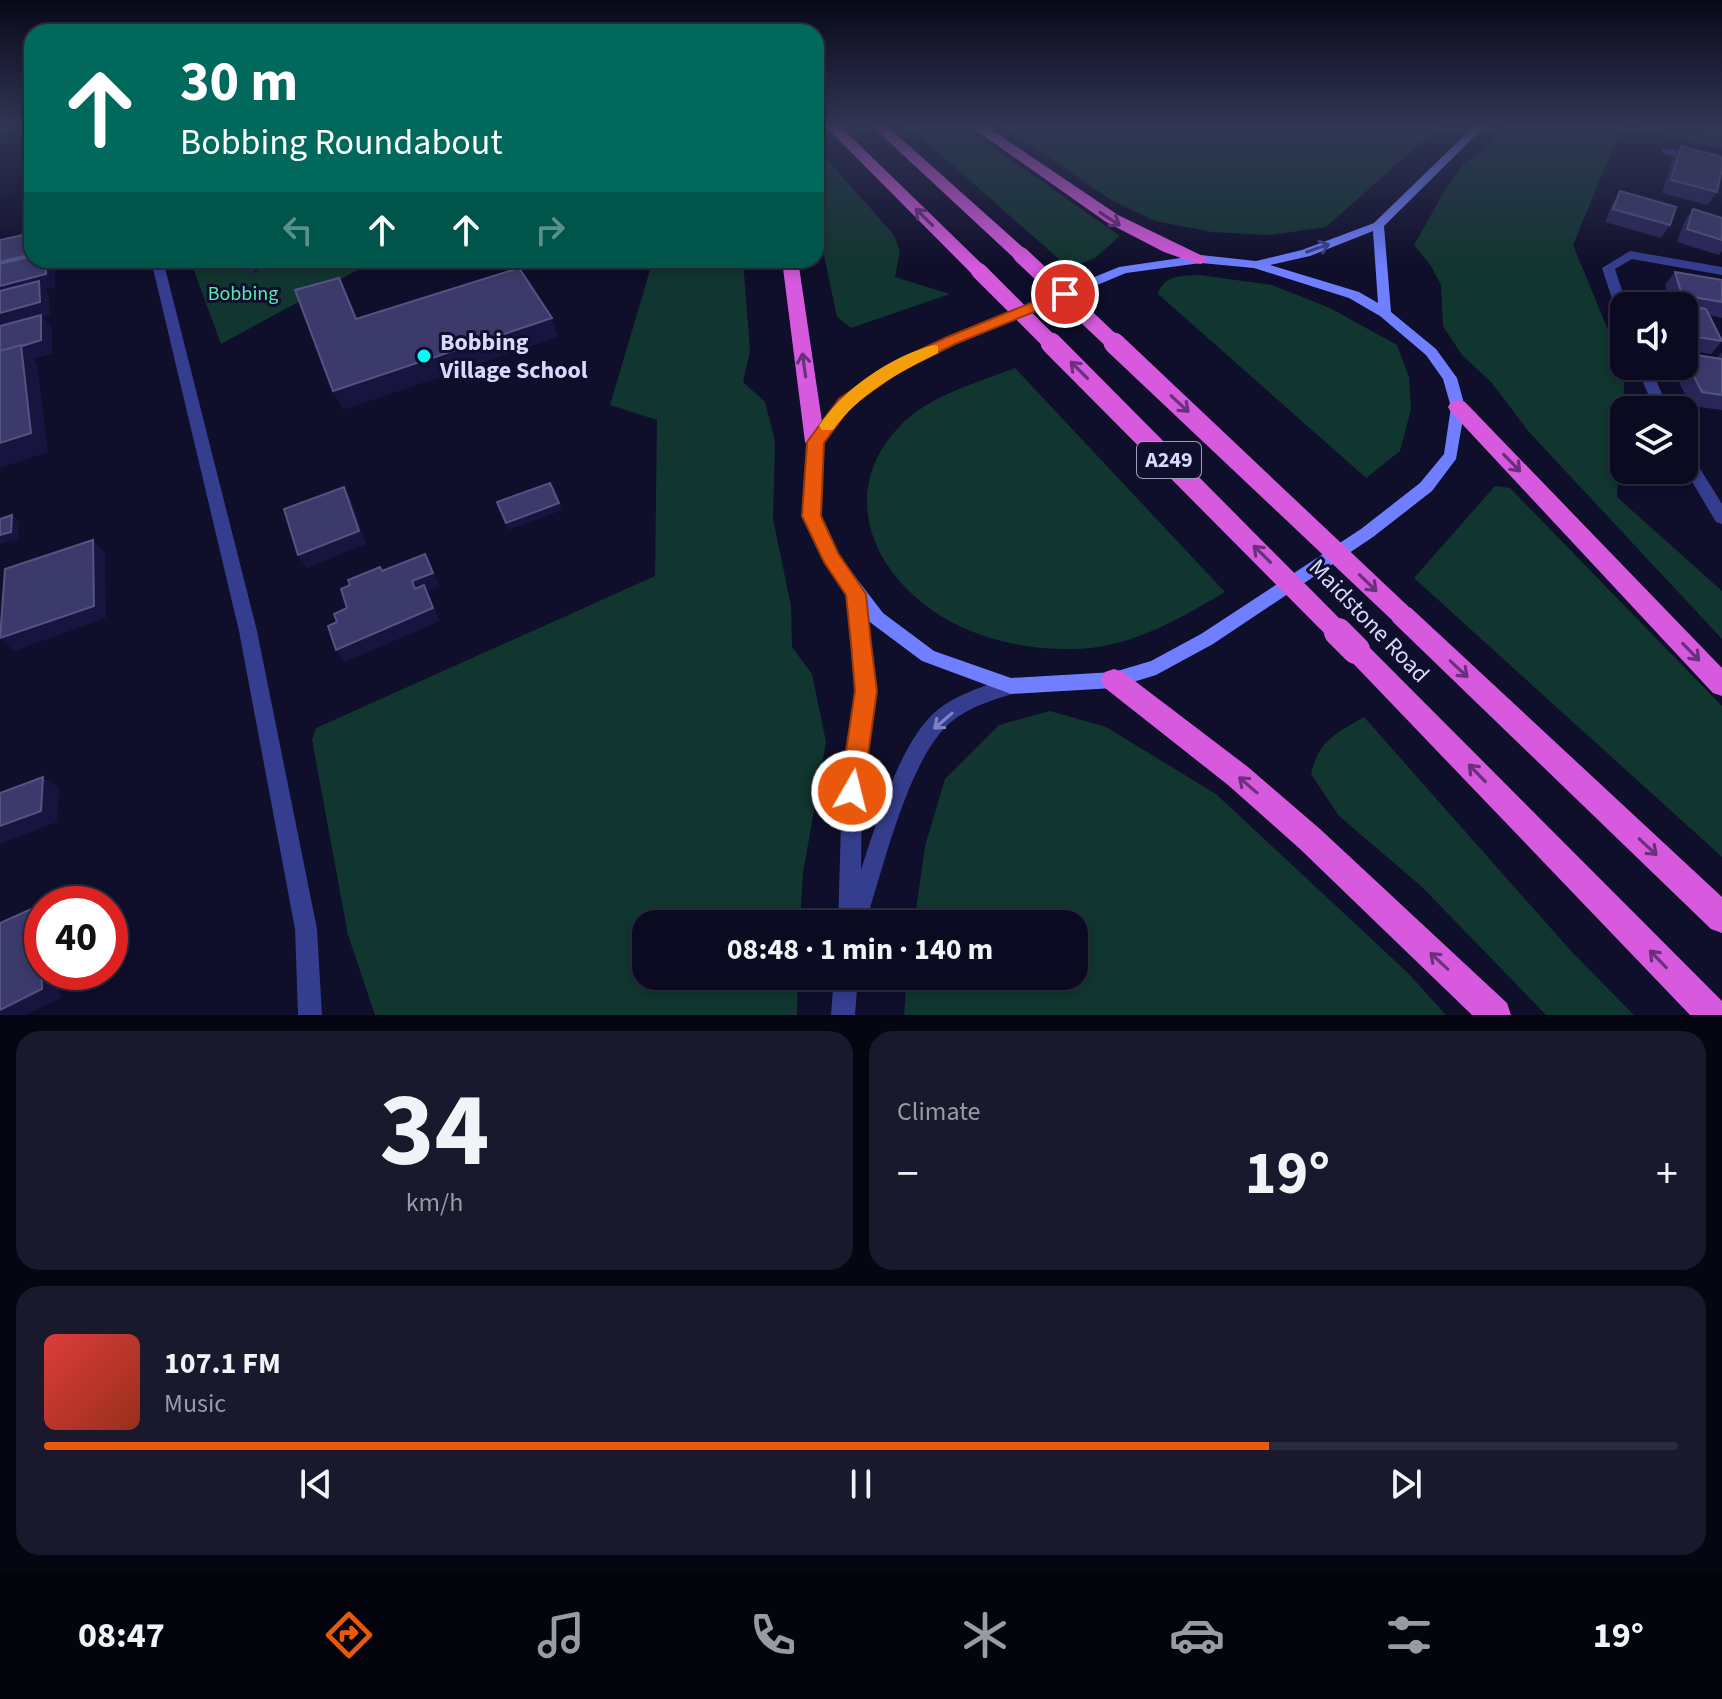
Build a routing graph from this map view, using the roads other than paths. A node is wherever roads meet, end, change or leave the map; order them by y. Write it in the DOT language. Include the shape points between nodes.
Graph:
graph roads {
  1 [pos="880,173"];
  2 [pos="931,173"];
  3 [pos="1044,173"];
  4 [pos="1431,173"];
  5 [pos="1378,225"];
  6 [pos="1201,259"];
  7 [pos="1255,264"];
  8 [pos="159,268"];
  9 [pos="791,268"];
  10 [pos="1722,271"];
  11 [pos="1616,292"];
  12 [pos="1385,313"];
  13 [pos="1458,407"];
  14 [pos="815,442"];
  15 [pos="1698,478"];
  16 [pos="1722,518"];
  17 [pos="856,594"];
  18 [pos="1114,680"];
  19 [pos="1722,685"];
  20 [pos="1011,686"];
  21 [pos="852,910"];
  22 [pos="857,910"];
  23 [pos="1722,918"];
  24 [pos="845,990"];
  25 [pos="310,1015"];
  26 [pos="843,1015"];
  27 [pos="1495,1015"];
  28 [pos="1713,1015"];
  28 -- 1 [label="highway, Maidstone Road / A249, one-way, bridge"];
  2 -- 23 [label="highway, Maidstone Road / A249, one-way, bridge"];
  3 -- 6 [label="highway, one-way" via="1112,221"];
  4 -- 5 [label="main road"];
  7 -- 5 [label="main road, one-way" via="1306,253"];
  5 -- 12 [label="main road"];
  6 -- 7 [label="main road"];
  6 -- 14 [label="main road" via="1123,270 950,341 892,370 844,403"];
  7 -- 12 [label="main road" via="1354,295"];
  8 -- 25 [label="street" via="248,631 306,929"];
  14 -- 9 [label="highway, one-way"];
  10 -- 11 [label="street" via="1630,255 1608,268"];
  12 -- 13 [label="main road" via="1431,352 1450,378"];
  13 -- 18 [label="main road" via="1451,455 1426,487 1367,533 1207,639 1156,667"];
  13 -- 19 [label="highway, one-way"];
  14 -- 17 [label="main road" via="811,516 830,557"];
  15 -- 16 [label="street"];
  17 -- 20 [label="main road" via="877,618 928,656"];
  17 -- 21 [label="street" via="866,691 852,791"];
  18 -- 20 [label="main road"];
  27 -- 18 [label="highway, one-way" via="1310,839"];
  20 -- 22 [label="street, one-way" via="980,695 936,723 906,777"];
  24 -- 26 [label="street"];
}
